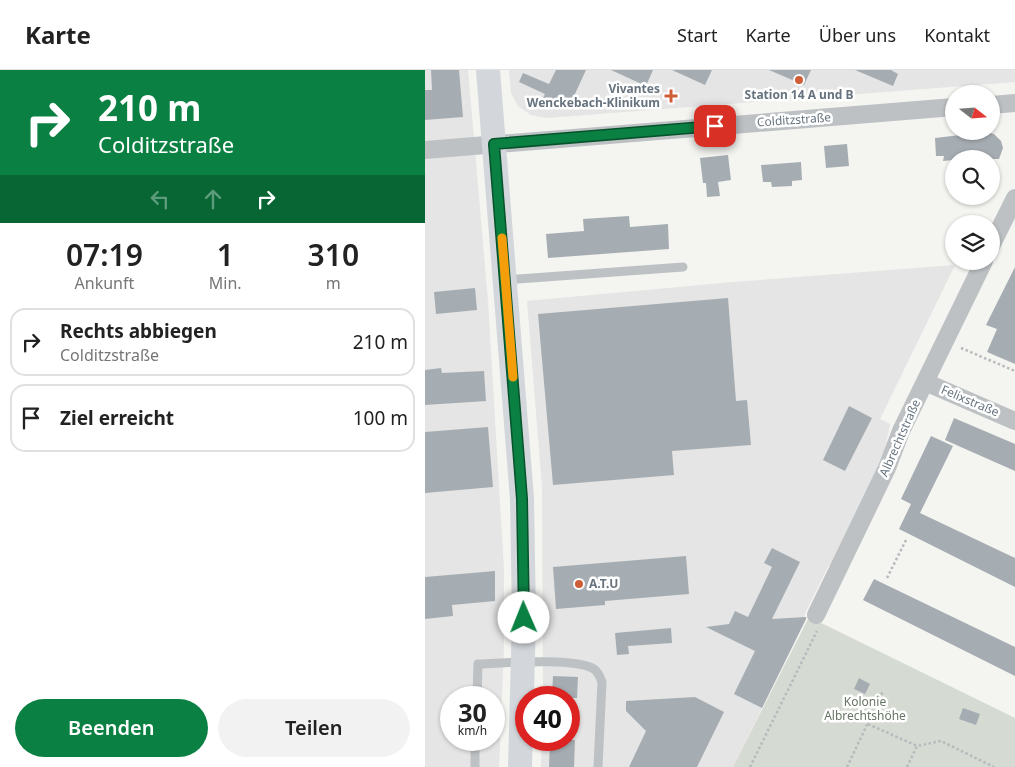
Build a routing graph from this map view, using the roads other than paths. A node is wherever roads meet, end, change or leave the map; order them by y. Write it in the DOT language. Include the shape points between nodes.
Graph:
graph roads {
  1 [pos="488,70"];
  2 [pos="1015,103"];
  3 [pos="1000,104"];
  4 [pos="945,109"];
  5 [pos="494,144"];
  6 [pos="425,150"];
  7 [pos="1015,198"];
  8 [pos="1000,228"];
  9 [pos="683,267"];
  10 [pos="980,270"];
  11 [pos="505,280"];
  12 [pos="925,382"];
  13 [pos="1015,421"];
  14 [pos="816,615"];
  15 [pos="523,662"];
  16 [pos="477,686"];
  17 [pos="475,751"];
  18 [pos="475,767"];
  19 [pos="520,767"];
  20 [pos="598,767"];
  1 -- 5 [label="street"];
  2 -- 3 [label="street"];
  4 -- 5 [label="street, Colditzstraße"];
  5 -- 6 [label="street, Colditzstraße"];
  5 -- 11 [label="street"];
  7 -- 8 [label="street"];
  9 -- 11 [label="lane"];
  10 -- 12 [label="street, Albrechtstraße"];
  11 -- 15 [label="street" via="522,499"];
  12 -- 13 [label="street, Felixstraße"];
  12 -- 14 [label="street, Albrechtstraße"];
  15 -- 16 [label="lane" via="478,664"];
  15 -- 19 [label="street"];
  15 -- 20 [label="lane" via="579,664 599,675 602,682"];
  17 -- 18 [label="lane"];
}
